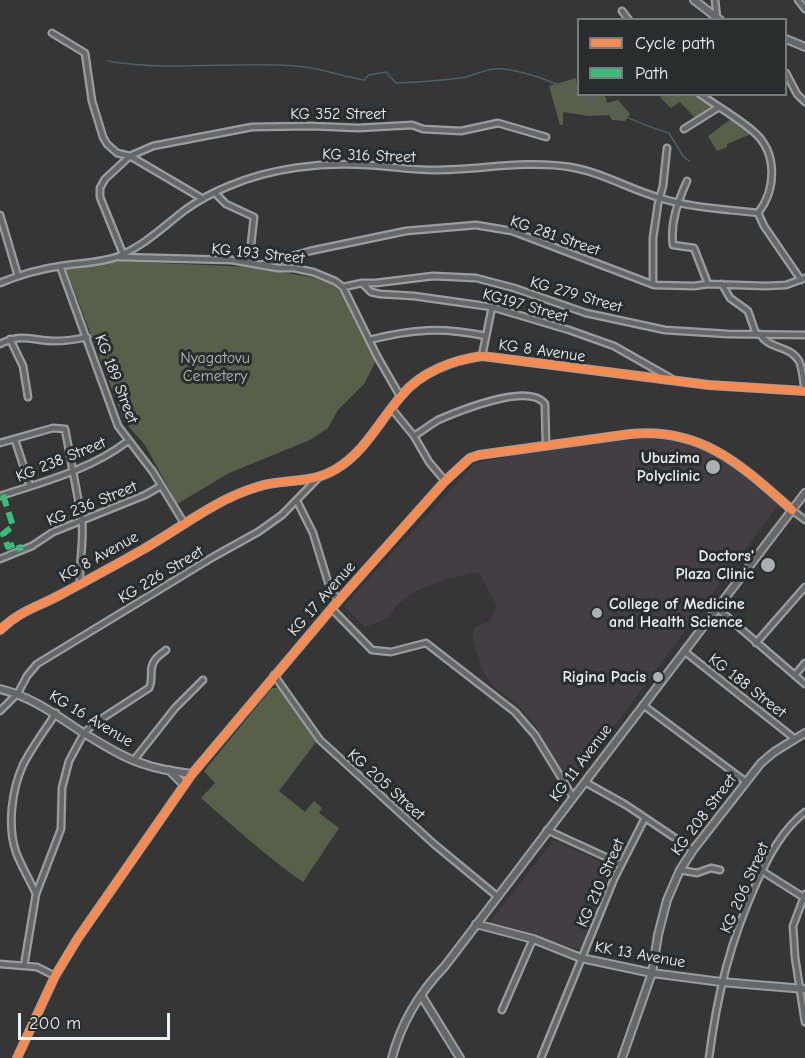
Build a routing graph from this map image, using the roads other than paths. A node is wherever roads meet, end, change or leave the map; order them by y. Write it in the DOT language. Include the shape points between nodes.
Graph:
graph roads {
  1 [pos="694,0"];
  2 [pos="715,0"];
  3 [pos="798,0"];
  4 [pos="805,9"];
  5 [pos="622,11"];
  6 [pos="627,18"];
  7 [pos="718,18"];
  8 [pos="719,18"];
  9 [pos="52,33"];
  10 [pos="787,39"];
  11 [pos="805,47"];
  12 [pos="787,75"];
  13 [pos="703,96"];
  14 [pos="805,102"];
  15 [pos="719,107"];
  16 [pos="684,129"];
  17 [pos="546,137"];
  18 [pos="667,148"];
  19 [pos="130,156"];
  20 [pos="687,181"];
  21 [pos="215,193"];
  22 [pos="659,198"];
  23 [pos="203,199"];
  24 [pos="677,203"];
  25 [pos="758,213"];
  26 [pos="0,215"];
  27 [pos="123,254"];
  28 [pos="116,257"];
  29 [pos="249,263"];
  30 [pos="260,265"];
  31 [pos="60,266"];
  32 [pos="18,276"];
  33 [pos="803,279"];
  34 [pos="0,283"];
  35 [pos="362,283"];
  36 [pos="653,284"];
  37 [pos="708,284"];
  38 [pos="722,284"];
  39 [pos="343,287"];
  40 [pos="492,307"];
  41 [pos="758,334"];
  42 [pos="805,335"];
  43 [pos="486,336"];
  44 [pos="87,337"];
  45 [pos="10,339"];
  46 [pos="369,340"];
  47 [pos="0,344"];
  48 [pos="482,356"];
  49 [pos="675,381"];
  50 [pos="805,390"];
  51 [pos="400,396"];
  52 [pos="28,397"];
  53 [pos="392,409"];
  54 [pos="414,436"];
  55 [pos="15,440"];
  56 [pos="128,441"];
  57 [pos="0,443"];
  58 [pos="546,445"];
  59 [pos="71,471"];
  60 [pos="318,478"];
  61 [pos="445,481"];
  62 [pos="30,486"];
  63 [pos="161,486"];
  64 [pos="805,493"];
  65 [pos="0,496"];
  66 [pos="297,501"];
  67 [pos="792,510"];
  68 [pos="82,520"];
  69 [pos="805,520"];
  70 [pos="184,523"];
  71 [pos="0,559"];
  72 [pos="80,584"];
  73 [pos="805,587"];
  74 [pos="338,601"];
  75 [pos="332,609"];
  76 [pos="718,609"];
  77 [pos="0,630"];
  78 [pos="756,643"];
  79 [pos="166,650"];
  80 [pos="684,651"];
  81 [pos="805,663"];
  82 [pos="274,675"];
  83 [pos="795,675"];
  84 [pos="203,680"];
  85 [pos="805,684"];
  86 [pos="0,689"];
  87 [pos="18,693"];
  88 [pos="643,705"];
  89 [pos="0,711"];
  90 [pos="56,714"];
  91 [pos="84,733"];
  92 [pos="805,733"];
  93 [pos="795,739"];
  94 [pos="134,760"];
  95 [pos="168,770"];
  96 [pos="192,774"];
  97 [pos="745,781"];
  98 [pos="585,782"];
  99 [pos="184,785"];
  100 [pos="573,797"];
  101 [pos="805,812"];
  102 [pos="645,819"];
  103 [pos="547,830"];
  104 [pos="693,850"];
  105 [pos="621,864"];
  106 [pos="680,870"];
  107 [pos="720,870"];
  108 [pos="762,871"];
  109 [pos="36,894"];
  110 [pos="804,896"];
  111 [pos="498,897"];
  112 [pos="476,924"];
  113 [pos="533,939"];
  114 [pos="581,958"];
  115 [pos="0,964"];
  116 [pos="24,966"];
  117 [pos="652,973"];
  118 [pos="55,976"];
  119 [pos="721,982"];
  120 [pos="802,989"];
  121 [pos="422,995"];
  122 [pos="502,1010"];
  123 [pos="805,1022"];
  124 [pos="17,1058"];
  125 [pos="392,1058"];
  126 [pos="460,1058"];
  127 [pos="541,1058"];
  128 [pos="622,1058"];
  129 [pos="709,1058"];
  1 -- 7 [label="street"];
  2 -- 8 [label="street"];
  3 -- 4 [label="street"];
  5 -- 6 [label="street"];
  9 -- 19 [label="street" via="85,53 92,101 103,137 117,153"];
  10 -- 11 [label="street"];
  12 -- 14 [label="street"];
  13 -- 15 [label="street"];
  15 -- 16 [label="street"];
  15 -- 25 [label="street" via="756,134 766,150 772,186"];
  17 -- 19 [label="street, KG 352 Street" via="498,123 452,131 412,125 252,127 153,146"];
  18 -- 22 [label="street"];
  19 -- 23 [label="street"];
  19 -- 27 [label="street" via="105,179 99,193"];
  20 -- 24 [label="street"];
  21 -- 22 [label="street, KG 316 Street" via="245,180 318,165 434,170 520,163 572,167"];
  21 -- 23 [label="street, KG 316 Street"];
  21 -- 29 [label="street" via="226,204 254,217"];
  22 -- 24 [label="street, KG 316 Street"];
  22 -- 36 [label="street" via="653,238"];
  23 -- 27 [label="street, KG 316 Street" via="152,238"];
  24 -- 25 [label="street, KG 316 Street"];
  24 -- 37 [label="street" via="672,245 694,248"];
  25 -- 33 [label="street"];
  26 -- 32 [label="street"];
  27 -- 28 [label="street, KG 316 Street"];
  28 -- 29 [label="street, KG 193 Street"];
  28 -- 31 [label="street, KG 316 Street"];
  29 -- 30 [label="street, KG 193 Street"];
  30 -- 36 [label="street, KG 281 Street" via="406,231 476,225 512,231"];
  30 -- 39 [label="street, KG 193 Street" via="313,272"];
  31 -- 32 [label="street, KG 316 Street"];
  31 -- 44 [label="street, KG 189 Street"];
  32 -- 34 [label="street, KG 316 Street"];
  33 -- 38 [label="street, KG 281 Street" via="786,285"];
  35 -- 39 [label="street, KG 279 Street"];
  35 -- 40 [label="street, KG197 Street" via="380,294"];
  35 -- 41 [label="street, KG 279 Street" via="433,276 476,278 586,313 665,330"];
  36 -- 37 [label="street, KG 281 Street"];
  37 -- 38 [label="street, KG 281 Street"];
  38 -- 41 [label="street" via="730,298 748,311"];
  39 -- 46 [label="street"];
  40 -- 43 [label="street"];
  40 -- 49 [label="street, KG197 Street" via="614,346"];
  41 -- 42 [label="street, KG 279 Street"];
  41 -- 50 [label="street" via="795,357"];
  43 -- 46 [label="street" via="429,329"];
  43 -- 48 [label="street"];
  44 -- 45 [label="street" via="70,341"];
  44 -- 56 [label="street, KG 189 Street" via="108,401"];
  45 -- 47 [label="street"];
  45 -- 52 [label="street" via="23,366"];
  46 -- 51 [label="street"];
  48 -- 49 [label="street, KG 8 Avenue"];
  48 -- 51 [label="street, KG 8 Avenue" via="437,369"];
  49 -- 50 [label="street, KG 8 Avenue"];
  51 -- 53 [label="street, KG 8 Avenue"];
  53 -- 54 [label="street"];
  53 -- 60 [label="street, KG 8 Avenue" via="364,445 337,469"];
  54 -- 58 [label="street" via="445,418 494,400 535,396 545,404"];
  54 -- 61 [label="street"];
  55 -- 57 [label="street"];
  55 -- 59 [label="street" via="54,428 65,429"];
  55 -- 62 [label="street"];
  56 -- 59 [label="street, KG 238 Street" via="102,459"];
  56 -- 63 [label="street, KG 189 Street"];
  58 -- 61 [label="street, KG 17 Avenue" via="470,458"];
  58 -- 67 [label="street, KG 17 Avenue" via="646,433 676,435 719,452"];
  59 -- 62 [label="street, KG 238 Street"];
  59 -- 68 [label="street"];
  60 -- 66 [label="street, KG 226 Street"];
  60 -- 70 [label="street, KG 8 Avenue" via="259,486 216,503"];
  61 -- 74 [label="street, KG 17 Avenue"];
  62 -- 65 [label="street, KG 238 Street"];
  63 -- 68 [label="street, KG 236 Street"];
  63 -- 70 [label="street, KG 189 Street"];
  64 -- 67 [label="street, KG 11 Avenue"];
  66 -- 74 [label="street" via="314,533 328,582"];
  66 -- 87 [label="street, KG 226 Street" via="258,532 37,664"];
  67 -- 69 [label="street"];
  67 -- 76 [label="street, KG 11 Avenue"];
  68 -- 71 [label="street, KG 236 Street"];
  68 -- 72 [label="street"];
  70 -- 72 [label="street, KG 8 Avenue"];
  72 -- 77 [label="street, KG 8 Avenue" via="29,608"];
  73 -- 78 [label="street"];
  74 -- 75 [label="street, KG 17 Avenue"];
  75 -- 82 [label="street, KG 17 Avenue"];
  75 -- 100 [label="street" via="372,650 391,652 426,643 467,674 527,725"];
  76 -- 78 [label="street"];
  76 -- 80 [label="street, KG 11 Avenue"];
  78 -- 83 [label="street"];
  79 -- 91 [label="street" via="153,664 149,688"];
  80 -- 88 [label="street, KG 11 Avenue"];
  80 -- 93 [label="street, KG 188 Street"];
  81 -- 83 [label="street"];
  82 -- 96 [label="street, KG 17 Avenue"];
  82 -- 111 [label="street, KG 205 Street" via="332,752"];
  83 -- 85 [label="street"];
  84 -- 94 [label="street"];
  86 -- 87 [label="street, KG 16 Avenue"];
  87 -- 89 [label="street, KG 226 Street"];
  87 -- 90 [label="street, KG 16 Avenue"];
  88 -- 97 [label="street"];
  88 -- 98 [label="street, KG 11 Avenue"];
  90 -- 91 [label="street, KG 16 Avenue"];
  90 -- 109 [label="street" via="24,763 13,807 16,851"];
  91 -- 94 [label="street, KG 16 Avenue"];
  91 -- 109 [label="street" via="65,773 61,829"];
  92 -- 93 [label="street, KG 208 Street"];
  93 -- 97 [label="street, KG 208 Street" via="774,752"];
  94 -- 95 [label="street, KG 16 Avenue"];
  95 -- 96 [label="street, KG 16 Avenue"];
  95 -- 99 [label="street, KG 16 Avenue"];
  96 -- 99 [label="street, KG 17 Avenue"];
  97 -- 104 [label="street, KG 208 Street"];
  98 -- 100 [label="street, KG 11 Avenue"];
  98 -- 102 [label="street"];
  99 -- 118 [label="street, KG 17 Avenue"];
  100 -- 103 [label="street, KG 11 Avenue"];
  101 -- 108 [label="street, KG 206 Street" via="781,836"];
  102 -- 104 [label="street"];
  102 -- 105 [label="street, KG 210 Street"];
  103 -- 105 [label="street"];
  103 -- 111 [label="street, KG 11 Avenue"];
  104 -- 106 [label="street, KG 208 Street"];
  105 -- 114 [label="street, KG 210 Street"];
  106 -- 107 [label="street"];
  106 -- 117 [label="street, KG 208 Street" via="667,900"];
  108 -- 110 [label="street"];
  108 -- 119 [label="street, KG 206 Street" via="740,919"];
  109 -- 116 [label="street"];
  110 -- 120 [label="street" via="794,926"];
  111 -- 112 [label="street, KG 11 Avenue"];
  112 -- 113 [label="street, KK 13 Avenue"];
  112 -- 121 [label="street, KG 11 Avenue"];
  113 -- 114 [label="street, KK 13 Avenue"];
  113 -- 122 [label="street"];
  114 -- 117 [label="street, KK 13 Avenue"];
  114 -- 127 [label="street, KG 210 Street"];
  115 -- 116 [label="street"];
  116 -- 118 [label="street" via="37,967"];
  117 -- 119 [label="street, KK 13 Avenue"];
  117 -- 128 [label="street, KG 208 Street"];
  118 -- 124 [label="street, KG 17 Avenue"];
  119 -- 120 [label="street, KK 13 Avenue"];
  119 -- 129 [label="street, KG 206 Street"];
  120 -- 123 [label="street"];
  121 -- 125 [label="street, KG 11 Avenue" via="403,1027"];
  121 -- 126 [label="street"];
}
